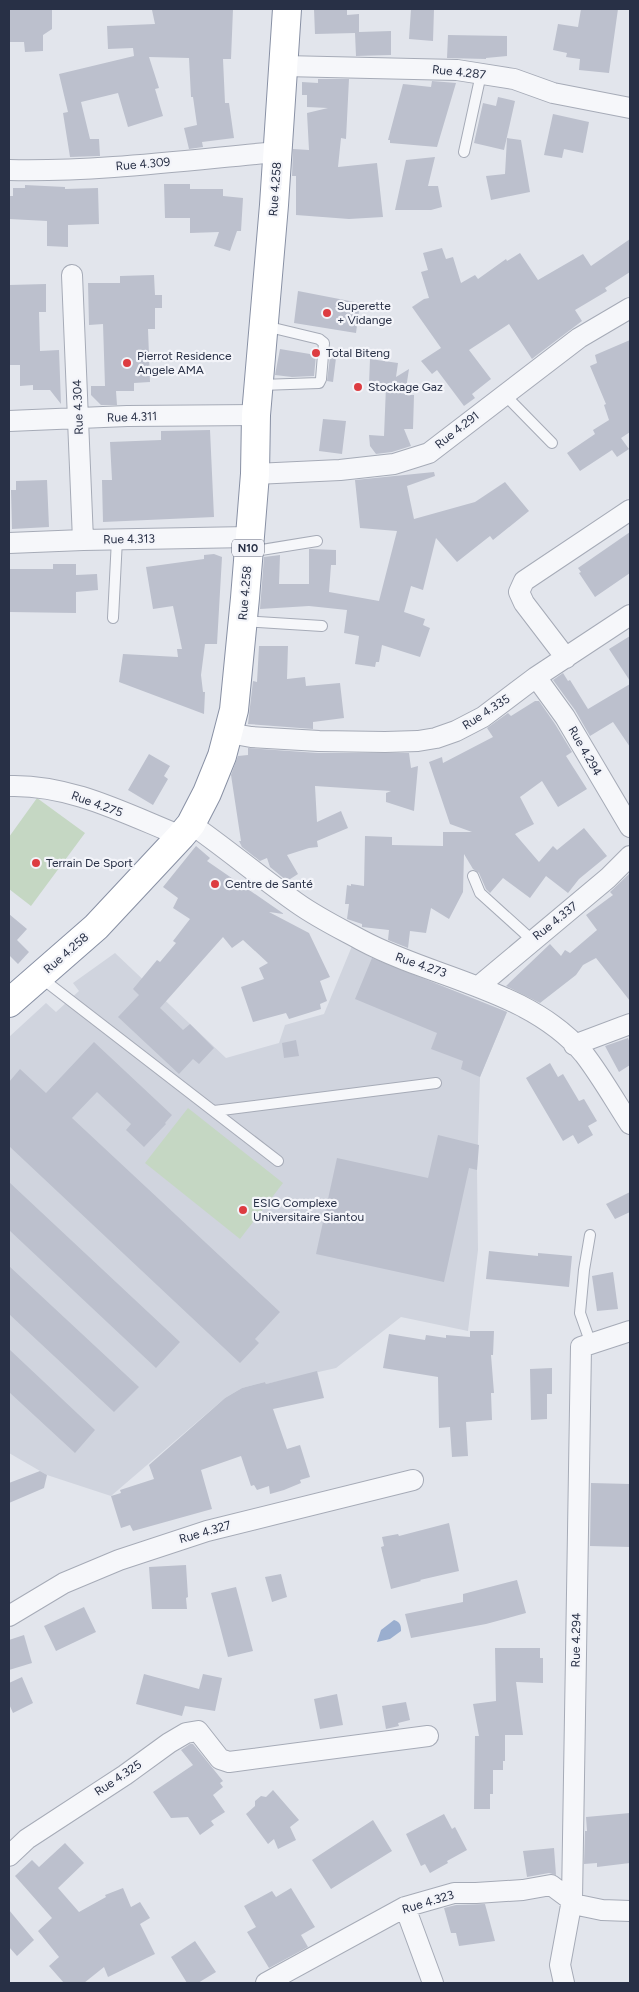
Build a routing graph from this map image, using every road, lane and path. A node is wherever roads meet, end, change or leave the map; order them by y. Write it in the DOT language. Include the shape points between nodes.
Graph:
graph roads {
  1 [pos="287,9"];
  2 [pos="284,66"];
  3 [pos="481,74"];
  4 [pos="630,108"];
  5 [pos="277,152"];
  6 [pos="464,152"];
  7 [pos="9,170"];
  8 [pos="72,275"];
  9 [pos="630,308"];
  10 [pos="264,326"];
  11 [pos="259,386"];
  12 [pos="504,394"];
  13 [pos="256,415"];
  14 [pos="78,419"];
  15 [pos="9,421"];
  16 [pos="552,443"];
  17 [pos="254,474"];
  18 [pos="630,510"];
  19 [pos="117,539"];
  20 [pos="83,540"];
  21 [pos="317,541"];
  22 [pos="9,543"];
  23 [pos="249,544"];
  24 [pos="630,614"];
  25 [pos="113,618"];
  26 [pos="243,621"];
  27 [pos="322,626"];
  28 [pos="566,658"];
  29 [pos="536,677"];
  30 [pos="229,733"];
  31 [pos="9,786"];
  32 [pos="630,827"];
  33 [pos="186,830"];
  34 [pos="630,856"];
  35 [pos="473,876"];
  36 [pos="532,940"];
  37 [pos="39,976"];
  38 [pos="479,986"];
  39 [pos="9,1003"];
  40 [pos="630,1024"];
  41 [pos="574,1045"];
  42 [pos="436,1084"];
  43 [pos="214,1112"];
  44 [pos="630,1124"];
  45 [pos="278,1162"];
  46 [pos="590,1235"];
  47 [pos="630,1331"];
  48 [pos="591,1344"];
  49 [pos="413,1480"];
  50 [pos="9,1616"];
  51 [pos="428,1736"];
  52 [pos="9,1856"];
  53 [pos="572,1900"];
  54 [pos="405,1907"];
  55 [pos="630,1911"];
  56 [pos="266,1983"];
  57 [pos="433,1983"];
  58 [pos="564,1983"];
  1 -- 2 [label="highway, Rue 4.258 / N10"];
  2 -- 3 [label="street, Rue 4.287" via="456,70"];
  2 -- 5 [label="highway, Rue 4.258 / N10"];
  3 -- 4 [label="street, Rue 4.287" via="514,79 553,93"];
  3 -- 6 [label="lane"];
  5 -- 7 [label="street, Rue 4.309" via="118,166"];
  5 -- 10 [label="highway, Rue 4.258 / N10"];
  8 -- 14 [label="street, Rue 4.304"];
  9 -- 12 [label="street, Rue 4.291" via="579,338"];
  10 -- 11 [label="highway, Rue 4.258 / N10"];
  10 -- 11 [label="lane" via="324,343 319,383"];
  11 -- 13 [label="highway, Rue 4.258 / N10"];
  12 -- 16 [label="lane"];
  12 -- 17 [label="street, Rue 4.291" via="429,453 411,459 340,470"];
  13 -- 14 [label="street, Rue 4.311"];
  13 -- 17 [label="highway, Rue 4.258 / N10"];
  14 -- 15 [label="street, Rue 4.311"];
  14 -- 20 [label="street, Rue 4.304"];
  17 -- 23 [label="highway, Rue 4.258 / N10"];
  18 -- 28 [label="street" via="524,581 519,592"];
  19 -- 20 [label="street, Rue 4.313"];
  19 -- 23 [label="street, Rue 4.313"];
  19 -- 25 [label="lane"];
  20 -- 22 [label="street, Rue 4.313"];
  21 -- 23 [label="lane"];
  23 -- 26 [label="highway, Rue 4.258 / N10"];
  24 -- 28 [label="street, Rue 4.335"];
  26 -- 27 [label="lane"];
  26 -- 30 [label="highway, Rue 4.258 / N10"];
  28 -- 29 [label="street, Rue 4.335"];
  29 -- 30 [label="street, Rue 4.335" via="483,717 436,738 385,742 319,741"];
  29 -- 32 [label="street, Rue 4.294" via="565,717"];
  30 -- 33 [label="highway, Rue 4.258 / N10" via="207,793"];
  31 -- 33 [label="street, Rue 4.275" via="56,790"];
  33 -- 37 [label="highway, Rue 4.258 / N10" via="96,927"];
  33 -- 38 [label="street, Rue 4.273" via="229,851 298,904 384,952"];
  34 -- 36 [label="street, Rue 4.337"];
  35 -- 36 [label="lane" via="480,893"];
  36 -- 38 [label="street, Rue 4.337"];
  37 -- 39 [label="highway, Rue 4.258 / N10"];
  37 -- 43 [label="lane"];
  38 -- 41 [label="street, Rue 4.273" via="536,1015"];
  40 -- 41 [label="street"];
  41 -- 44 [label="street, Rue 4.273"];
  42 -- 43 [label="lane"];
  43 -- 45 [label="lane"];
  46 -- 48 [label="lane" via="580,1313"];
  47 -- 48 [label="street"];
  48 -- 53 [label="street, Rue 4.294" via="581,1347"];
  49 -- 50 [label="street, Rue 4.327" via="206,1530 118,1560 64,1583"];
  51 -- 52 [label="street, Rue 4.325" via="225,1762 198,1731 186,1733 27,1839"];
  53 -- 54 [label="street, Rue 4.323" via="551,1885 476,1894 454,1893"];
  53 -- 55 [label="street, Rue 4.323" via="578,1905 602,1910"];
  53 -- 58 [label="street, Rue 4.294" via="560,1965"];
  54 -- 56 [label="street, Rue 4.323"];
  54 -- 57 [label="street"];
}
